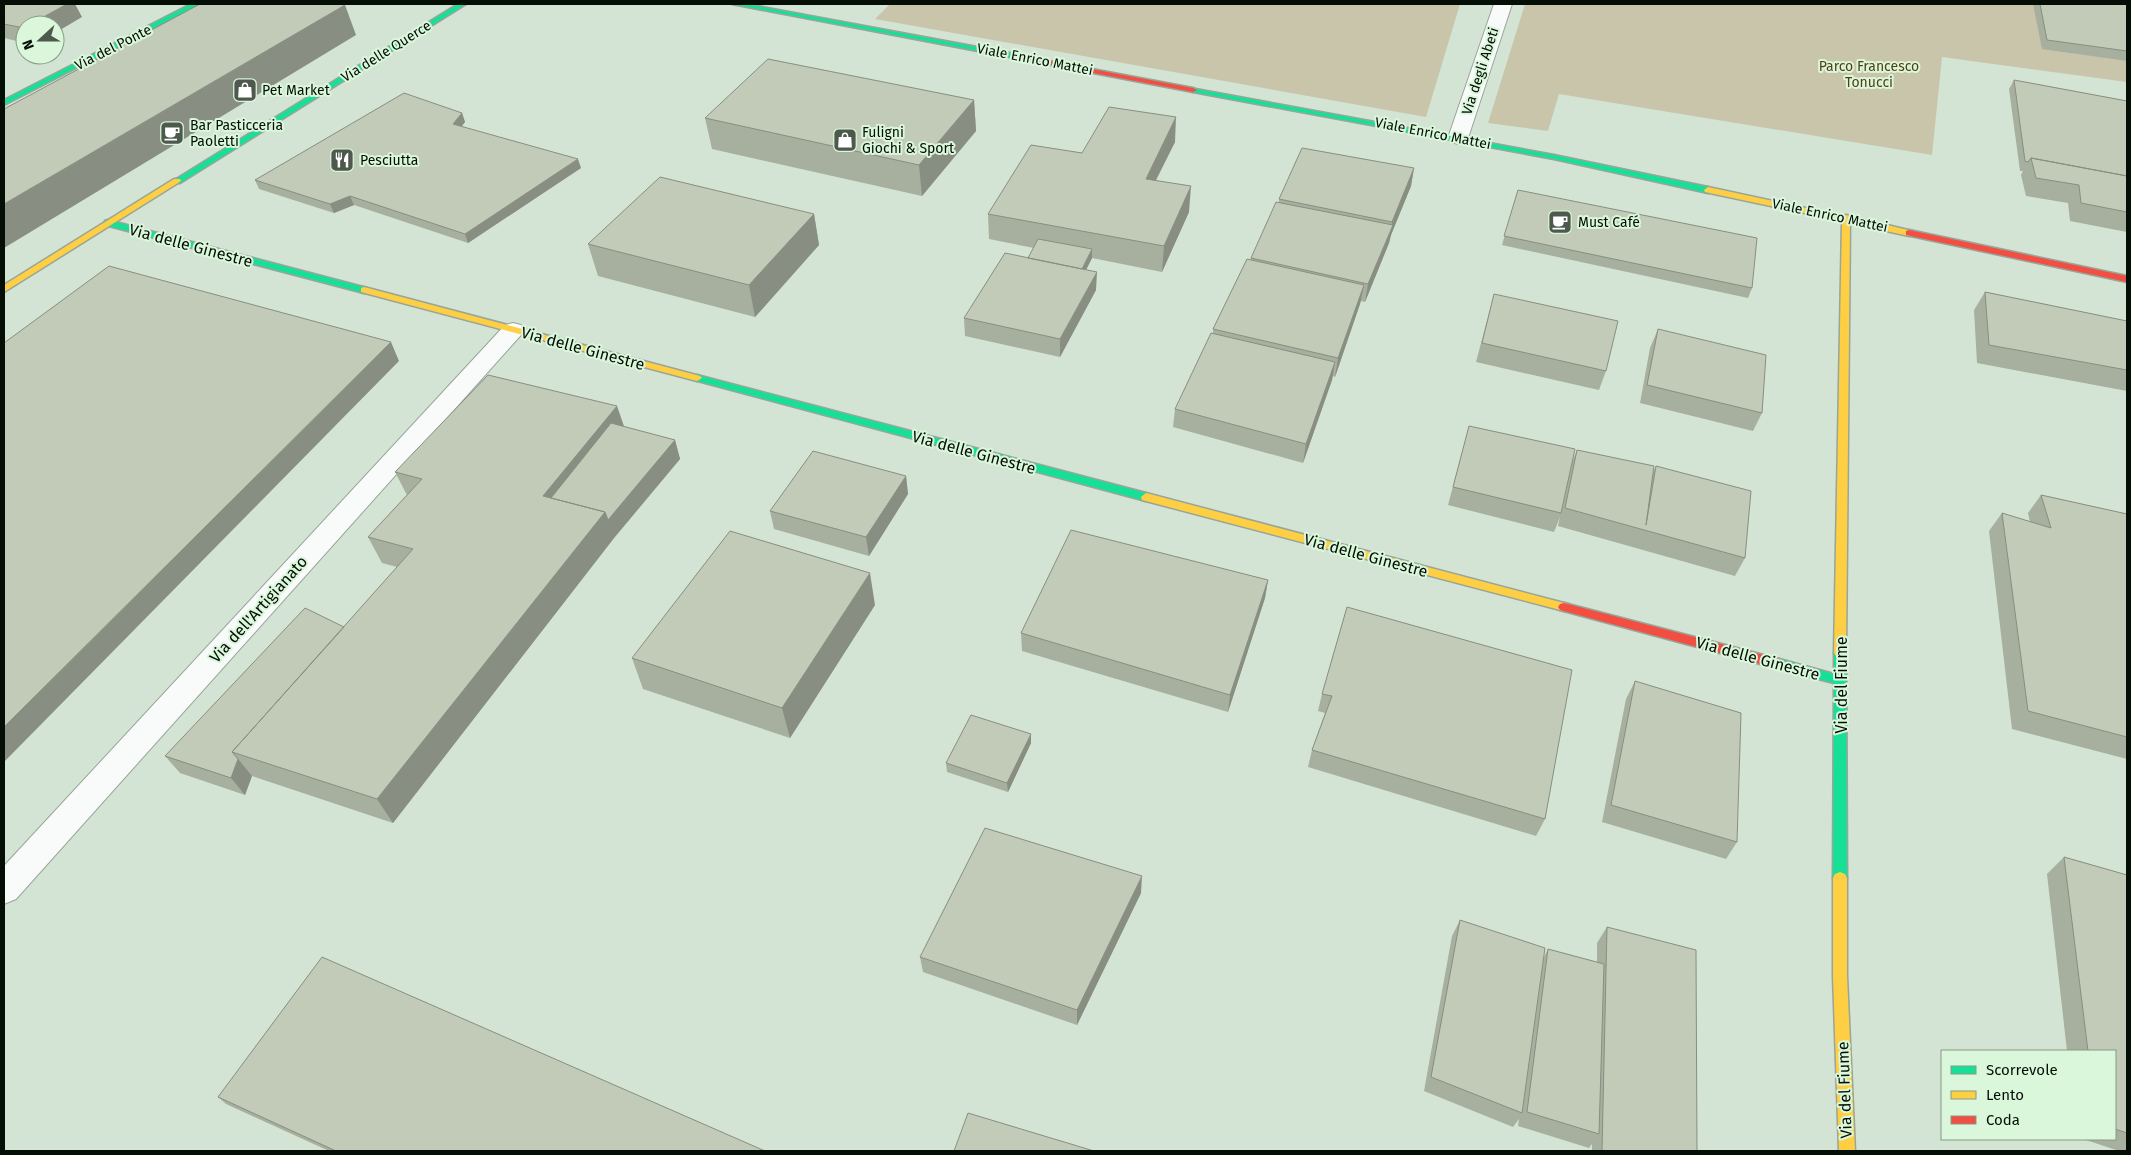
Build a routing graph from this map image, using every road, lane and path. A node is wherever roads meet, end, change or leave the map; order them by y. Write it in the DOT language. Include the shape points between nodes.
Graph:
graph roads {
  1 [pos="196,4"];
  2 [pos="462,4"];
  3 [pos="736,4"];
  4 [pos="1502,4"];
  5 [pos="4,103"];
  6 [pos="1458,138"];
  7 [pos="1846,218"];
  8 [pos="108,224"];
  9 [pos="2127,279"];
  10 [pos="4,289"];
  11 [pos="513,330"];
  12 [pos="1840,680"];
  13 [pos="4,888"];
  14 [pos="1847,1151"];
  1 -- 5 [label="street, Via del Ponte"];
  2 -- 8 [label="street, Via delle Querce"];
  3 -- 6 [label="street, Viale Enrico Mattei"];
  4 -- 6 [label="street, Via degli Abeti"];
  6 -- 7 [label="street, Viale Enrico Mattei"];
  7 -- 9 [label="street, Viale Enrico Mattei"];
  7 -- 12 [label="street, Via del Fiume"];
  8 -- 10 [label="street, Via delle Querce"];
  8 -- 11 [label="street, Via delle Ginestre"];
  11 -- 12 [label="street, Via delle Ginestre"];
  11 -- 13 [label="street, Via dell'Artigianato"];
  12 -- 14 [label="street, Via del Fiume" via="1840,976"];
}
